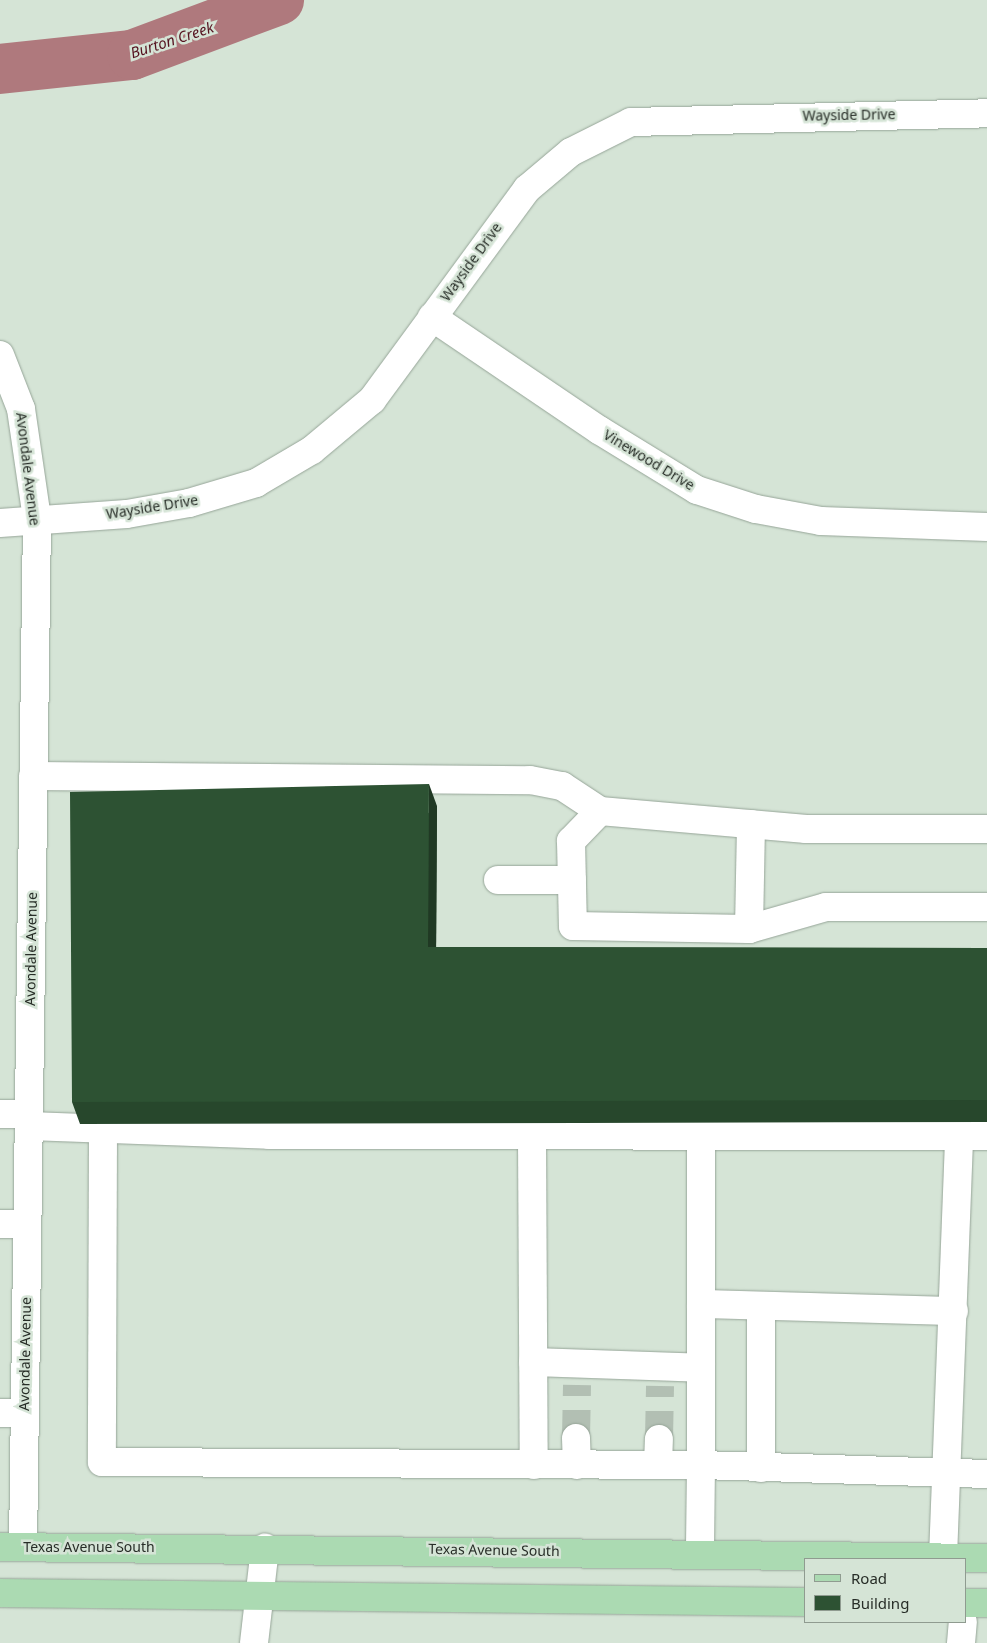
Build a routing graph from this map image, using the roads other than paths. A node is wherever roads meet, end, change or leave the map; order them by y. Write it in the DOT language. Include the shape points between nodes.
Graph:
graph roads {
  1 [pos="987,112"];
  2 [pos="432,317"];
  3 [pos="0,355"];
  4 [pos="37,520"];
  5 [pos="0,524"];
  6 [pos="987,527"];
  7 [pos="33,776"];
  8 [pos="600,811"];
  9 [pos="751,824"];
  10 [pos="987,829"];
  11 [pos="498,880"];
  12 [pos="572,880"];
  13 [pos="987,907"];
  14 [pos="749,929"];
  15 [pos="0,1114"];
  16 [pos="29,1120"];
  17 [pos="103,1129"];
  18 [pos="532,1136"];
  19 [pos="700,1136"];
  20 [pos="959,1136"];
  21 [pos="987,1136"];
  22 [pos="0,1224"];
  23 [pos="27,1224"];
  24 [pos="701,1304"];
  25 [pos="762,1307"];
  26 [pos="954,1311"];
  27 [pos="533,1362"];
  28 [pos="701,1368"];
  29 [pos="12,1413"];
  30 [pos="576,1438"];
  31 [pos="659,1439"];
  32 [pos="577,1465"];
  33 [pos="658,1465"];
  34 [pos="701,1465"];
  35 [pos="534,1466"];
  36 [pos="761,1468"];
  37 [pos="946,1473"];
  38 [pos="987,1474"];
  39 [pos="11,1547"];
  40 [pos="265,1548"];
  41 [pos="700,1552"];
  42 [pos="943,1557"];
  43 [pos="987,1558"];
  44 [pos="0,1593"];
  45 [pos="259,1597"];
  46 [pos="804,1602"];
  47 [pos="967,1603"];
  48 [pos="987,1603"];
  49 [pos="963,1623"];
  50 [pos="254,1643"];
  51 [pos="961,1643"];
  1 -- 2 [label="street, Wayside Drive" via="631,122 571,152 527,189"];
  2 -- 4 [label="street, Wayside Drive" via="372,400 312,450 256,483 189,503 127,514"];
  2 -- 6 [label="street, Vinewood Drive" via="599,430 697,490 756,510 821,521"];
  3 -- 4 [label="street, Avondale Avenue" via="21,409"];
  4 -- 5 [label="street, Wayside Drive"];
  4 -- 7 [label="street, Avondale Avenue"];
  7 -- 8 [label="street" via="530,780 562,786"];
  7 -- 16 [label="street, Avondale Avenue"];
  8 -- 9 [label="street"];
  8 -- 12 [label="street" via="571,841"];
  9 -- 10 [label="street" via="806,829"];
  9 -- 14 [label="street"];
  11 -- 12 [label="street"];
  12 -- 14 [label="street" via="573,926"];
  13 -- 14 [label="street" via="826,907"];
  15 -- 16 [label="street"];
  16 -- 17 [label="street"];
  16 -- 23 [label="street, Avondale Avenue"];
  17 -- 18 [label="street" via="269,1135"];
  17 -- 35 [label="street" via="102,1462"];
  18 -- 19 [label="street"];
  18 -- 27 [label="street"];
  19 -- 20 [label="street"];
  19 -- 24 [label="street"];
  20 -- 21 [label="street"];
  20 -- 26 [label="street"];
  22 -- 23 [label="street"];
  23 -- 29 [label="street, Avondale Avenue"];
  24 -- 25 [label="street"];
  24 -- 28 [label="street"];
  25 -- 26 [label="street"];
  25 -- 36 [label="street"];
  26 -- 37 [label="street"];
  27 -- 28 [label="street" via="578,1374 661,1376"];
  27 -- 35 [label="street"];
  28 -- 34 [label="street"];
  29 -- 39 [label="street, Avondale Avenue"];
  30 -- 32 [label="street"];
  31 -- 33 [label="street"];
  32 -- 33 [label="street"];
  32 -- 35 [label="street"];
  33 -- 34 [label="street"];
  34 -- 36 [label="street"];
  34 -- 41 [label="street"];
  36 -- 37 [label="street"];
  37 -- 38 [label="street"];
  37 -- 42 [label="street"];
  39 -- 40 [label="main road, Texas Avenue South"];
  40 -- 41 [label="main road, Texas Avenue South"];
  40 -- 45 [label="street"];
  41 -- 42 [label="main road, Texas Avenue South"];
  42 -- 43 [label="main road, Texas Avenue South"];
  44 -- 45 [label="main road"];
  45 -- 46 [label="main road"];
  45 -- 50 [label="street"];
  47 -- 48 [label="main road"];
  49 -- 51 [label="street"];
}
